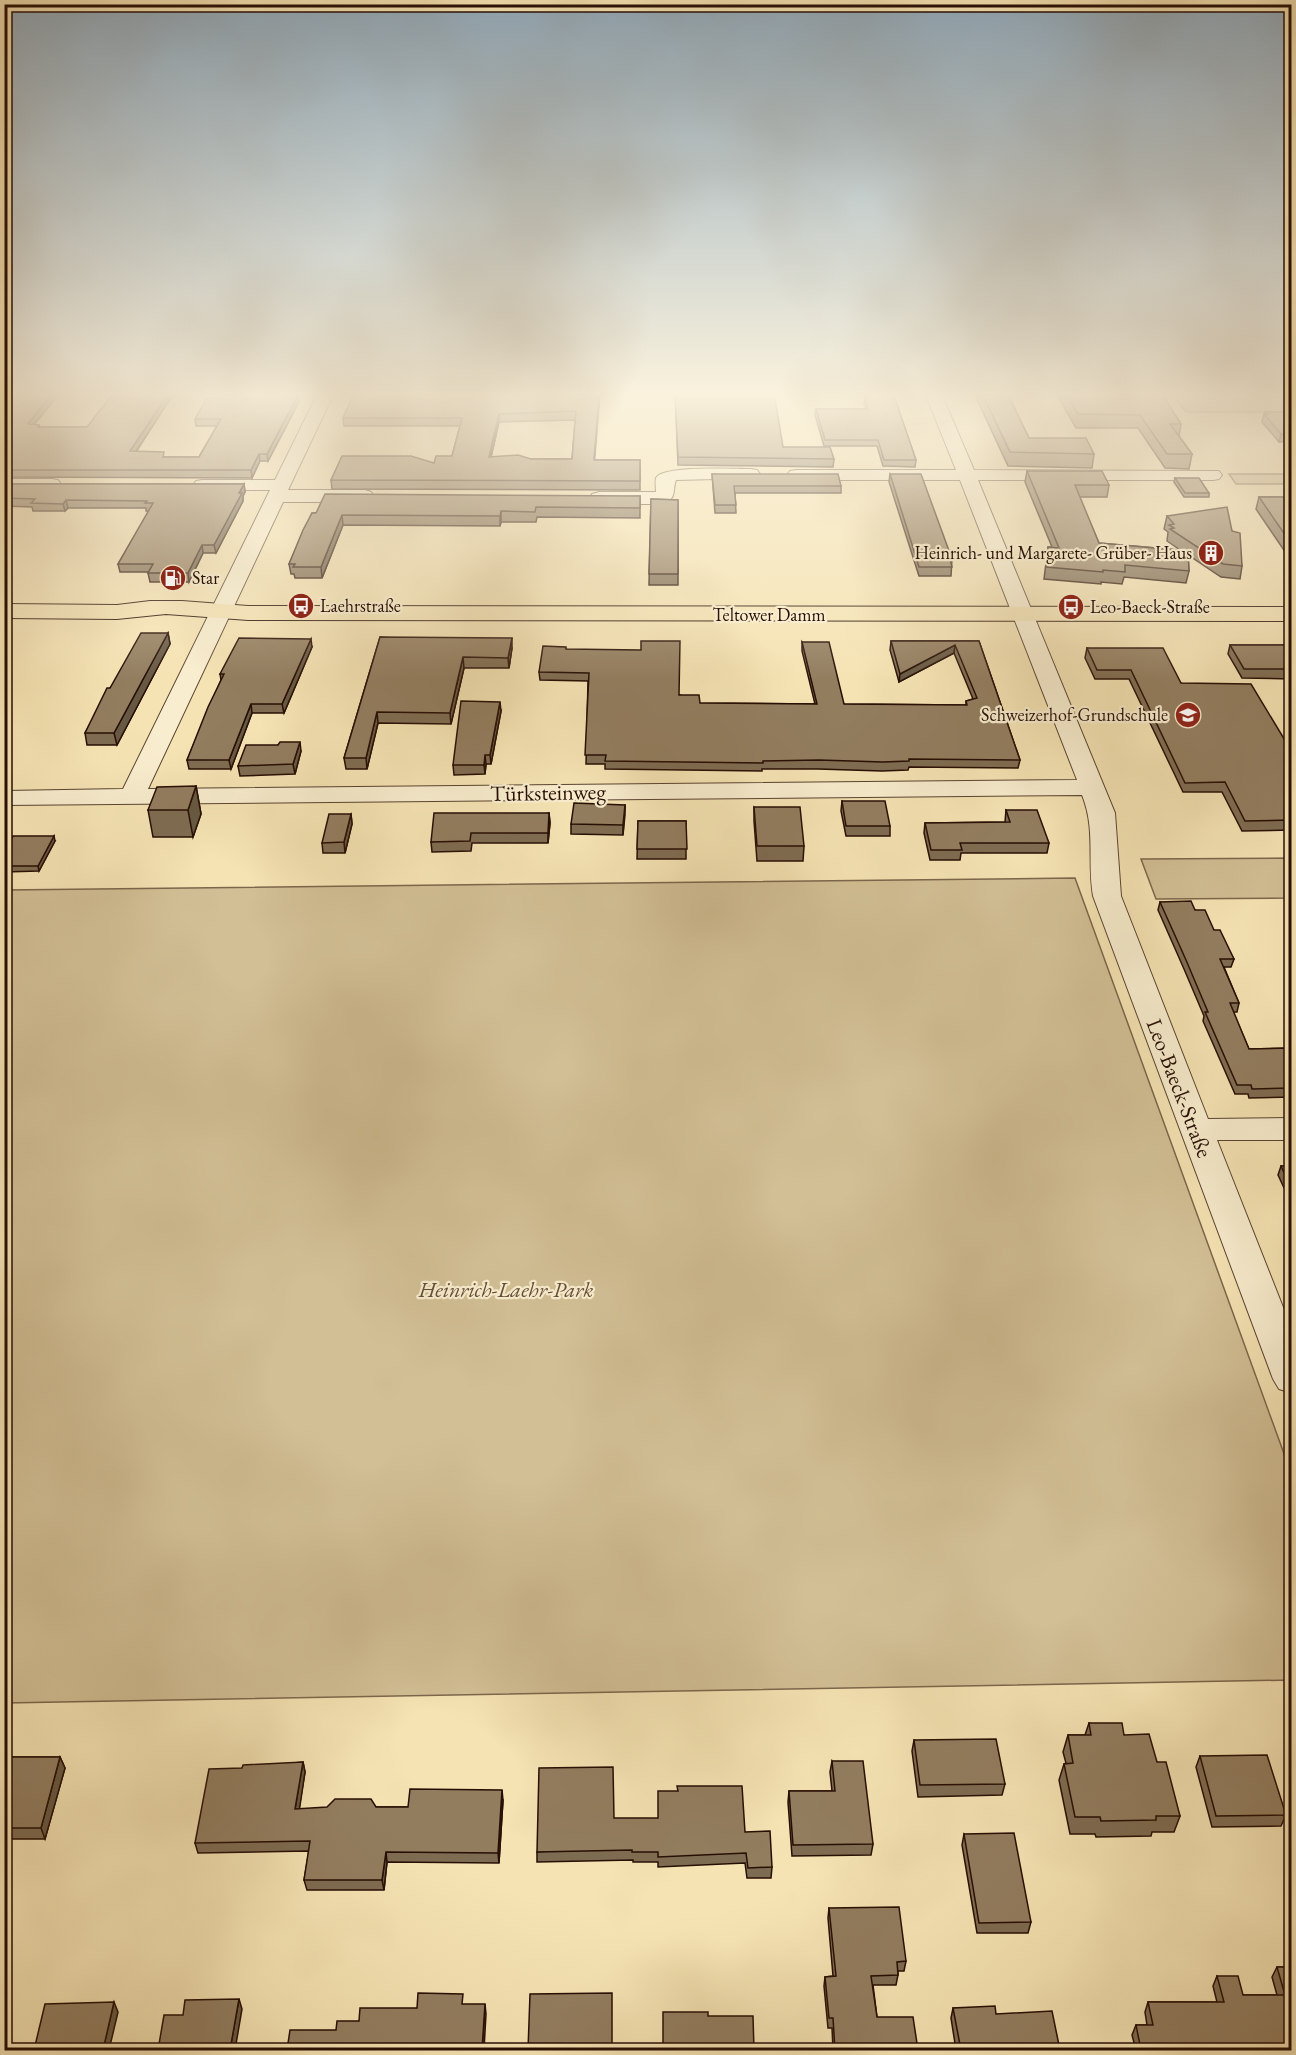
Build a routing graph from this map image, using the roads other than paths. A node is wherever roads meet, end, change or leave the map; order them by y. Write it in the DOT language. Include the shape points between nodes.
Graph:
graph roads {
  1 [pos="261,489"];
  2 [pos="666,489"];
  3 [pos="974,489"];
  4 [pos="279,490"];
  5 [pos="385,497"];
  6 [pos="577,498"];
  7 [pos="4,611"];
  8 [pos="220,613"];
  9 [pos="1024,614"];
  10 [pos="1292,614"];
  11 [pos="1092,787"];
  12 [pos="132,796"];
  13 [pos="4,798"];
  14 [pos="1292,1129"];
  15 [pos="1196,1130"];
  16 [pos="1292,1379"];
  1 -- 4 [label="street"];
  2 -- 6 [label="street" via="661,498"];
  3 -- 9 [label="street, Leo-Baeck-Straße"];
  4 -- 5 [label="street"];
  4 -- 8 [label="street"];
  7 -- 8 [label="main road, Teltower Damm" via="117,612 131,616"];
  8 -- 9 [label="main road, Teltower Damm"];
  8 -- 12 [label="street"];
  9 -- 10 [label="main road, Teltower Damm"];
  9 -- 11 [label="street, Leo-Baeck-Straße"];
  11 -- 12 [label="street, Türksteinweg"];
  11 -- 15 [label="street, Leo-Baeck-Straße" via="1104,822 1102,873 1107,896"];
  12 -- 13 [label="street, Türksteinweg"];
  14 -- 15 [label="street"];
  15 -- 16 [label="street, Leo-Baeck-Straße"];
}
